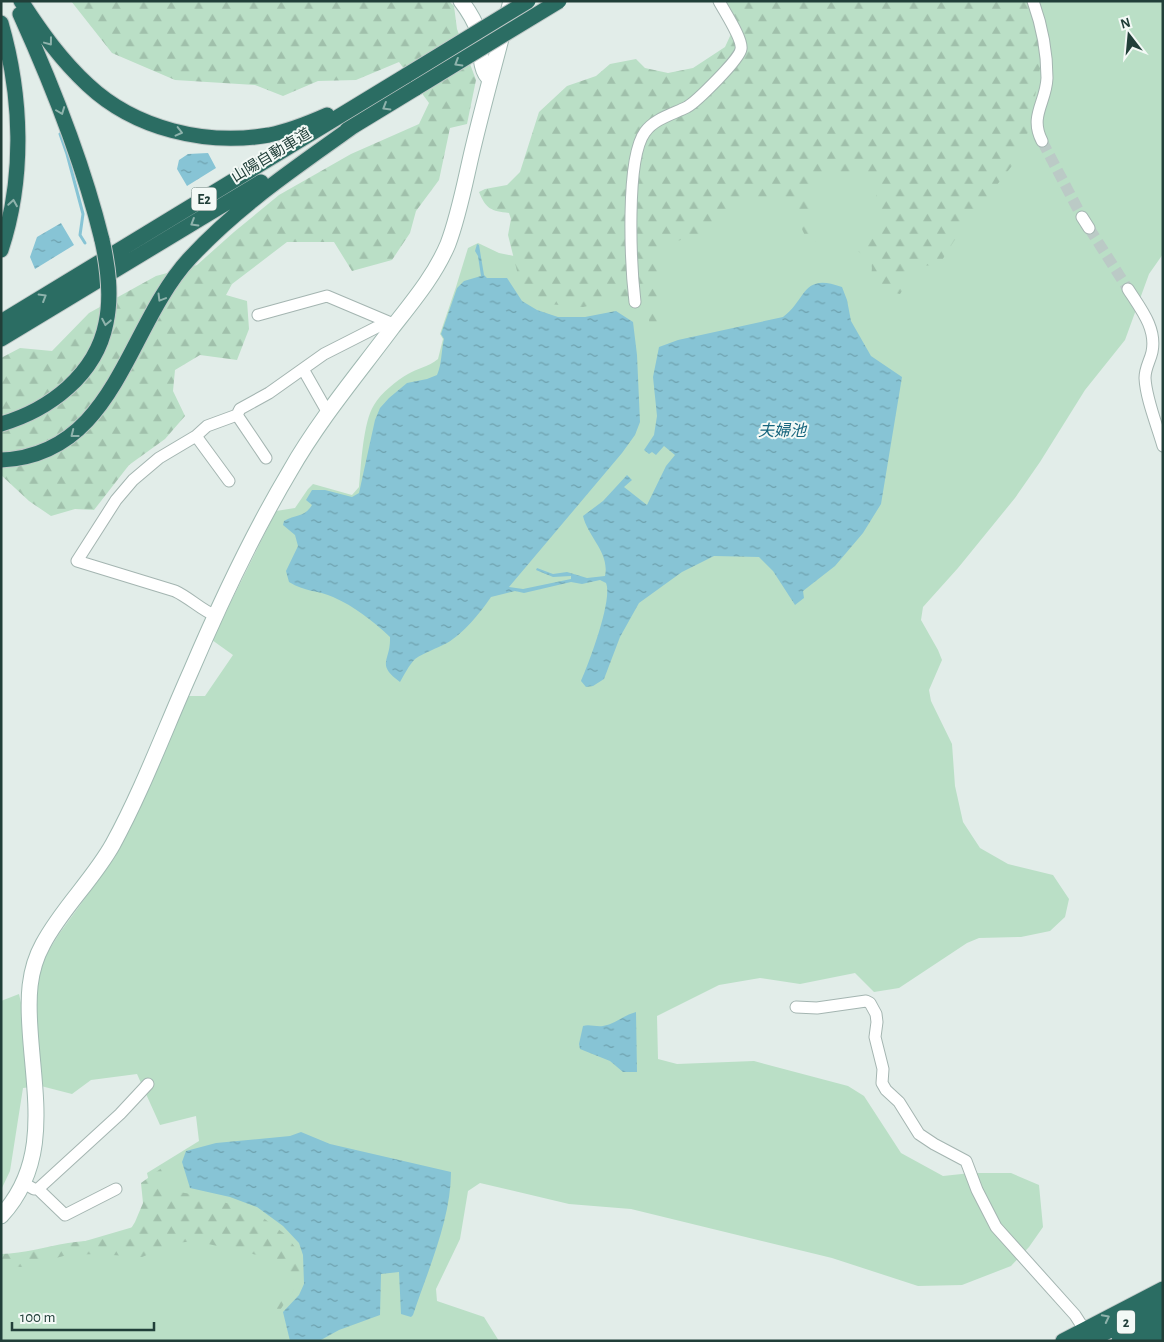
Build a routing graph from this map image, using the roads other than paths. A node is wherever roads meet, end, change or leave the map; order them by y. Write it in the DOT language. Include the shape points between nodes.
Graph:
graph roads {
  1 [pos="14,1"];
  2 [pos="21,1"];
  3 [pos="461,1"];
  4 [pos="511,1"];
  5 [pos="528,1"];
  6 [pos="559,1"];
  7 [pos="719,1"];
  8 [pos="1033,1"];
  9 [pos="1,23"];
  10 [pos="490,79"];
  11 [pos="382,91"];
  12 [pos="355,125"];
  13 [pos="1042,142"];
  14 [pos="1082,217"];
  15 [pos="1089,228"];
  16 [pos="1,250"];
  17 [pos="1128,289"];
  18 [pos="634,302"];
  19 [pos="258,315"];
  20 [pos="1,322"];
  21 [pos="391,323"];
  22 [pos="1,339"];
  23 [pos="303,369"];
  24 [pos="328,413"];
  25 [pos="237,415"];
  26 [pos="1,424"];
  27 [pos="196,436"];
  28 [pos="1163,446"];
  29 [pos="266,458"];
  30 [pos="1,460"];
  31 [pos="229,481"];
  32 [pos="216,616"];
  33 [pos="796,1007"];
  34 [pos="148,1084"];
  35 [pos="31,1186"];
  36 [pos="116,1189"];
  37 [pos="1,1216"];
  38 [pos="1163,1289"];
  39 [pos="1163,1303"];
  40 [pos="1163,1318"];
  41 [pos="1087,1335"];
  42 [pos="1064,1341"];
  43 [pos="1119,1341"];
  1 -- 26 [label="highway, one-way, bridge" via="41,59 93,203 108,265 108,307 106,324 88,366 60,395 38,409"];
  2 -- 11 [label="highway, one-way" via="67,64 108,102 135,117 189,135 219,138 270,135 310,122"];
  3 -- 10 [label="street" via="478,32 483,69"];
  4 -- 10 [label="street"];
  5 -- 11 [label="highway, 山陽自動車道 / E2, bridge"];
  6 -- 12 [label="highway, 山陽自動車道 / E2, one-way, bridge"];
  7 -- 18 [label="street" via="741,44 740,54 698,100 645,132 636,155 632,181"];
  8 -- 13 [label="street" via="1042,26 1047,78 1036,120"];
  16 -- 9 [label="highway, one-way" via="14,201 18,137 13,77"];
  10 -- 21 [label="street" via="448,244 424,287"];
  20 -- 11 [label="highway, 山陽自動車道 / E2, one-way"];
  12 -- 22 [label="highway, 山陽自動車道 / E2, one-way"];
  12 -- 30 [label="highway, one-way" via="250,201 189,259 162,296 117,381 90,420 55,447 15,460"];
  14 -- 15 [label="street"];
  17 -- 28 [label="street" via="1153,337 1146,388"];
  19 -- 21 [label="street" via="327,296"];
  21 -- 23 [label="street" via="324,354"];
  21 -- 24 [label="street"];
  23 -- 24 [label="street"];
  23 -- 25 [label="street" via="240,409"];
  24 -- 32 [label="street" via="290,470"];
  25 -- 27 [label="street" via="207,426"];
  25 -- 29 [label="street"];
  27 -- 31 [label="street"];
  27 -- 32 [label="street" via="159,458 133,480 116,500 77,561 175,591"];
  32 -- 35 [label="street" via="113,843 48,935 31,974 28,996 36,1141"];
  33 -- 41 [label="street" via="870,1003 876,1014 875,1037 886,1090 919,1134 966,1161 996,1227 1075,1315"];
  34 -- 35 [label="street" via="120,1114"];
  35 -- 36 [label="street" via="65,1215"];
  35 -- 37 [label="street"];
  41 -- 38 [label="highway, one-way"];
  39 -- 41 [label="highway, 2"];
  40 -- 43 [label="highway, 2"];
  41 -- 42 [label="highway"];
}
